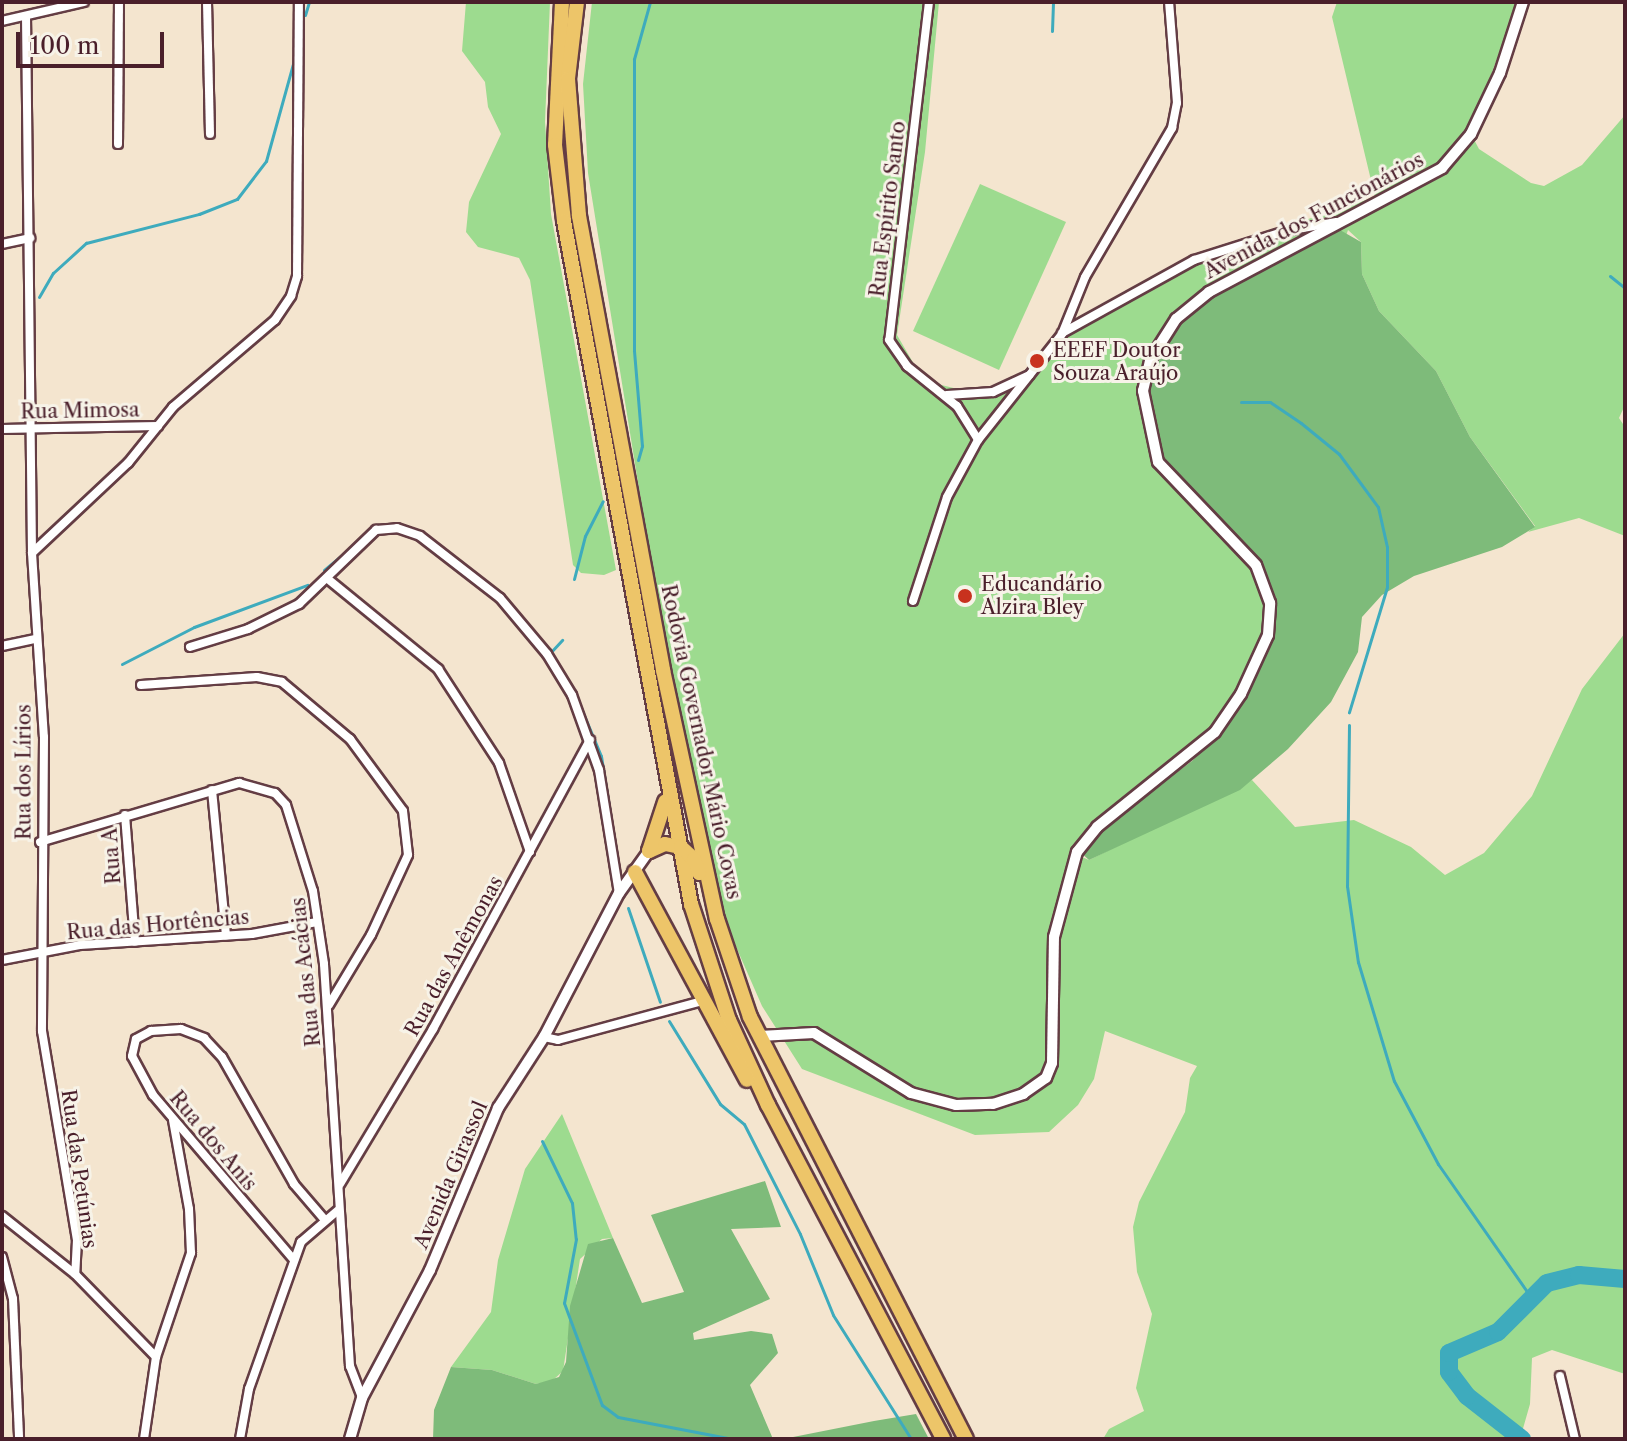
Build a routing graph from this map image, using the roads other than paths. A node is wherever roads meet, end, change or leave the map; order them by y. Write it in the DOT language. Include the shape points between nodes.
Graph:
graph roads {
  1 [pos="84,2"];
  2 [pos="119,2"];
  3 [pos="207,2"];
  4 [pos="299,2"];
  5 [pos="562,2"];
  6 [pos="577,2"];
  7 [pos="929,2"];
  8 [pos="1169,2"];
  9 [pos="1523,2"];
  10 [pos="26,16"];
  11 [pos="2,21"];
  12 [pos="210,134"];
  13 [pos="118,144"];
  14 [pos="1337,222"];
  15 [pos="30,238"];
  16 [pos="2,244"];
  17 [pos="1062,334"];
  18 [pos="1030,374"];
  19 [pos="946,395"];
  20 [pos="158,426"];
  21 [pos="2,429"];
  22 [pos="29,429"];
  23 [pos="978,440"];
  24 [pos="32,553"];
  25 [pos="329,580"];
  26 [pos="913,601"];
  27 [pos="34,639"];
  28 [pos="2,646"];
  29 [pos="190,647"];
  30 [pos="141,685"];
  31 [pos="590,740"];
  32 [pos="212,790"];
  33 [pos="667,795"];
  34 [pos="125,815"];
  35 [pos="40,842"];
  36 [pos="676,845"];
  37 [pos="649,851"];
  38 [pos="530,852"];
  39 [pos="635,872"];
  40 [pos="619,893"];
  41 [pos="317,922"];
  42 [pos="226,935"];
  43 [pos="135,942"];
  44 [pos="44,952"];
  45 [pos="2,960"];
  46 [pos="741,994"];
  47 [pos="703,1001"];
  48 [pos="328,1005"];
  49 [pos="760,1036"];
  50 [pos="544,1037"];
  51 [pos="768,1105"];
  52 [pos="173,1117"];
  53 [pos="339,1185"];
  54 [pos="337,1211"];
  55 [pos="2,1216"];
  56 [pos="324,1219"];
  57 [pos="2,1257"];
  58 [pos="294,1260"];
  59 [pos="75,1274"];
  60 [pos="2,1299"];
  61 [pos="13,1299"];
  62 [pos="156,1357"];
  63 [pos="1560,1376"];
  64 [pos="362,1398"];
  65 [pos="19,1439"];
  66 [pos="144,1439"];
  67 [pos="240,1439"];
  68 [pos="350,1439"];
  69 [pos="943,1439"];
  70 [pos="966,1439"];
  71 [pos="1575,1439"];
  1 -- 10 [label="street"];
  2 -- 13 [label="street"];
  3 -- 12 [label="street"];
  4 -- 20 [label="street" via="297,276 291,296 275,320 173,407"];
  5 -- 33 [label="highway, Rodovia Governador Mário Covas" via="555,145 564,221"];
  6 -- 46 [label="highway, Rodovia Governador Mário Covas" via="569,129 579,216 688,791 711,897"];
  7 -- 19 [label="street, Rua Espírito Santo" via="888,331 900,359"];
  8 -- 17 [label="street" via="1177,103 1172,128 1093,264"];
  9 -- 14 [label="street, Avenida dos Funcionários" via="1495,86 1462,146 1431,176"];
  10 -- 11 [label="street"];
  10 -- 15 [label="street, Rua dos Lírios"];
  14 -- 17 [label="street" via="1286,231 1194,260"];
  14 -- 49 [label="street, Avenida dos Funcionários" via="1209,292 1176,319 1147,369 1144,410 1158,462 1256,565 1270,603 1268,635 1241,694 1211,736 1097,827 1077,852 1054,937 1052,1063 1046,1078 1023,1094 993,1104 956,1105 911,1093 814,1033"];
  15 -- 16 [label="street"];
  15 -- 22 [label="street, Rua dos Lírios"];
  17 -- 18 [label="street"];
  18 -- 19 [label="street" via="993,392"];
  18 -- 23 [label="street"];
  19 -- 23 [label="street, Rua Espírito Santo"];
  20 -- 22 [label="street, Rua Mimosa"];
  20 -- 24 [label="street" via="128,463"];
  21 -- 22 [label="street, Rua Mimosa"];
  22 -- 24 [label="street, Rua dos Lírios"];
  23 -- 26 [label="street" via="933,530"];
  24 -- 27 [label="street, Rua dos Lírios"];
  25 -- 29 [label="street" via="273,618"];
  25 -- 31 [label="street" via="376,530 397,528 420,536 482,581 547,654"];
  25 -- 38 [label="street" via="438,669 499,763"];
  27 -- 28 [label="street"];
  27 -- 35 [label="street, Rua dos Lírios" via="44,737"];
  30 -- 48 [label="street" via="257,677 282,682 350,739 403,811 408,855 371,935"];
  31 -- 38 [label="street, Rua das Anêmonas"];
  31 -- 40 [label="street"];
  32 -- 34 [label="street, Rua das Acácias"];
  32 -- 41 [label="street, Rua das Acácias" via="250,784 275,793 286,805 299,833"];
  32 -- 42 [label="street"];
  33 -- 36 [label="highway, Rodovia Governador Mário Covas"];
  33 -- 37 [label="highway"];
  34 -- 35 [label="street, Rua das Acácias"];
  34 -- 43 [label="street, Rua A"];
  35 -- 44 [label="street, Rua dos Lírios"];
  36 -- 37 [label="highway"];
  36 -- 46 [label="highway" via="696,863 728,985"];
  36 -- 51 [label="highway, Rodovia Governador Mário Covas" via="712,973"];
  37 -- 39 [label="street, Avenida Girassol"];
  38 -- 53 [label="street, Rua das Anêmonas"];
  39 -- 40 [label="street, Avenida Girassol"];
  39 -- 47 [label="highway"];
  40 -- 50 [label="street, Avenida Girassol"];
  41 -- 42 [label="street, Rua das Hortências"];
  41 -- 48 [label="street, Rua das Acácias"];
  42 -- 43 [label="street, Rua das Hortências"];
  43 -- 44 [label="street, Rua das Hortências"];
  44 -- 45 [label="street, Rua das Hortências"];
  44 -- 59 [label="street, Rua das Petúnias" via="42,1031 77,1240"];
  46 -- 49 [label="highway, Rodovia Governador Mário Covas"];
  47 -- 50 [label="street" via="558,1040"];
  47 -- 51 [label="highway" via="748,1081"];
  48 -- 53 [label="street, Rua das Acácias"];
  49 -- 70 [label="highway, Rodovia Governador Mário Covas"];
  50 -- 64 [label="street, Avenida Girassol" via="498,1108 430,1270"];
  51 -- 69 [label="highway, Rodovia Governador Mário Covas"];
  52 -- 56 [label="street, Rua dos Anis" via="132,1056 142,1034 181,1029 204,1038 222,1057 294,1184"];
  52 -- 58 [label="street, Rua dos Anis"];
  52 -- 62 [label="street" via="191,1220 191,1253"];
  53 -- 54 [label="street, Rua das Acácias"];
  54 -- 56 [label="street"];
  54 -- 64 [label="street, Rua das Acácias" via="350,1366"];
  55 -- 59 [label="street"];
  56 -- 58 [label="street" via="305,1236"];
  57 -- 61 [label="street"];
  58 -- 67 [label="street" via="249,1389"];
  59 -- 62 [label="street, Rua das Petúnias"];
  60 -- 61 [label="street"];
  61 -- 65 [label="street"];
  62 -- 66 [label="street"];
  63 -- 71 [label="street"];
  64 -- 68 [label="street, Avenida Girassol"];
}
